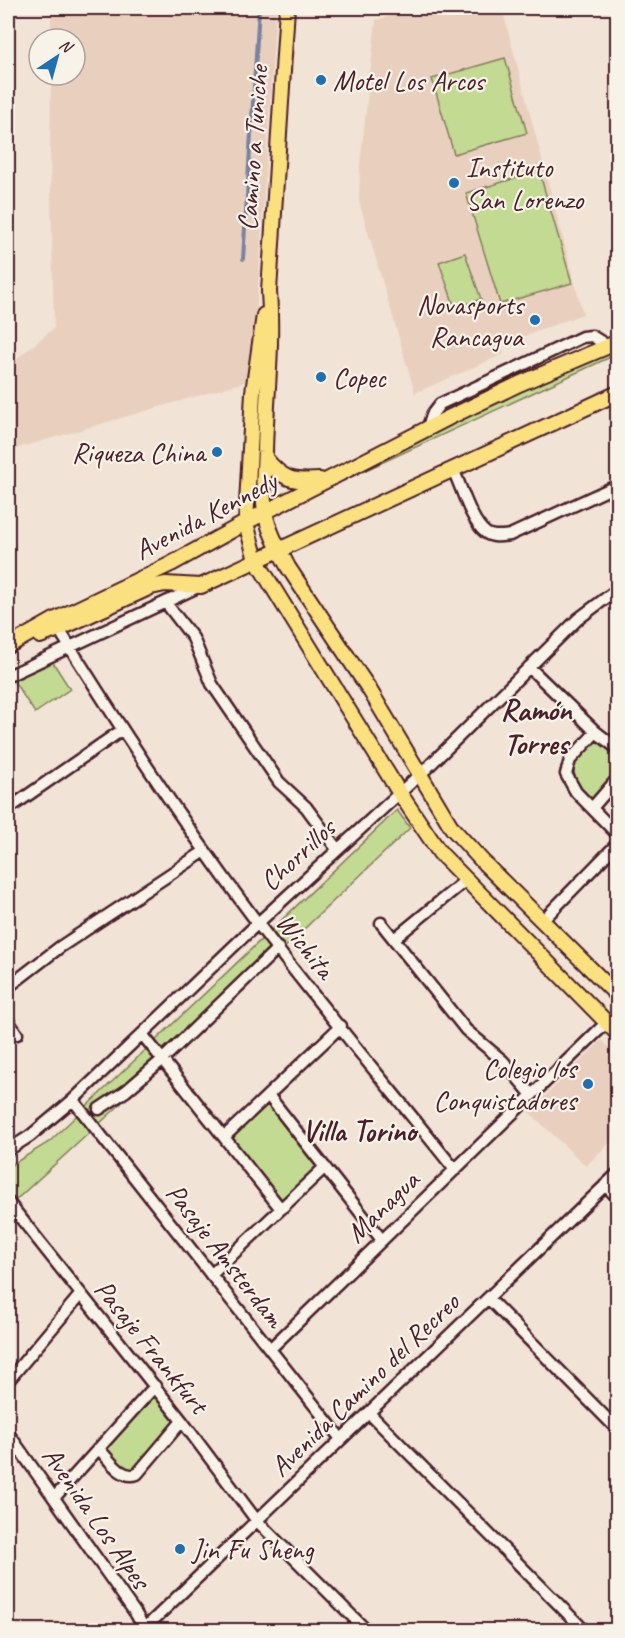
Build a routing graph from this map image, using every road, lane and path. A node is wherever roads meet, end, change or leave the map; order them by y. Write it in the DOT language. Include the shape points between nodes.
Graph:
graph roads {
  1 [pos="287,8"];
  2 [pos="269,291"];
  3 [pos="613,344"];
  4 [pos="618,393"];
  5 [pos="265,458"];
  6 [pos="453,469"];
  7 [pos="325,480"];
  8 [pos="618,485"];
  9 [pos="265,512"];
  10 [pos="246,523"];
  11 [pos="278,549"];
  12 [pos="256,560"];
  13 [pos="201,586"];
  14 [pos="618,589"];
  15 [pos="166,603"];
  16 [pos="324,621"];
  17 [pos="56,625"];
  18 [pos="302,635"];
  19 [pos="8,646"];
  20 [pos="69,647"];
  21 [pos="529,667"];
  22 [pos="8,676"];
  23 [pos="122,730"];
  24 [pos="596,732"];
  25 [pos="618,749"];
  26 [pos="419,774"];
  27 [pos="618,778"];
  28 [pos="399,792"];
  29 [pos="8,808"];
  30 [pos="592,808"];
  31 [pos="618,835"];
  32 [pos="618,843"];
  33 [pos="337,849"];
  34 [pos="205,851"];
  35 [pos="466,880"];
  36 [pos="542,921"];
  37 [pos="258,923"];
  38 [pos="381,923"];
  39 [pos="394,939"];
  40 [pos="278,948"];
  41 [pos="8,987"];
  42 [pos="618,996"];
  43 [pos="8,1021"];
  44 [pos="606,1023"];
  45 [pos="341,1026"];
  46 [pos="17,1034"];
  47 [pos="142,1034"];
  48 [pos="618,1034"];
  49 [pos="162,1060"];
  50 [pos="268,1095"];
  51 [pos="532,1095"];
  52 [pos="73,1100"];
  53 [pos="99,1108"];
  54 [pos="224,1137"];
  55 [pos="8,1150"];
  56 [pos="325,1167"];
  57 [pos="455,1170"];
  58 [pos="618,1173"];
  59 [pos="605,1185"];
  60 [pos="618,1198"];
  61 [pos="8,1202"];
  62 [pos="280,1209"];
  63 [pos="382,1240"];
  64 [pos="211,1275"];
  65 [pos="80,1295"];
  66 [pos="488,1298"];
  67 [pos="270,1349"];
  68 [pos="8,1381"];
  69 [pos="154,1386"];
  70 [pos="369,1413"];
  71 [pos="182,1421"];
  72 [pos="618,1430"];
  73 [pos="9,1440"];
  74 [pos="341,1440"];
  75 [pos="99,1449"];
  76 [pos="54,1498"];
  77 [pos="257,1521"];
  78 [pos="618,1624"];
  79 [pos="144,1630"];
  80 [pos="366,1630"];
  81 [pos="584,1630"];
  82 [pos="611,1630"];
  1 -- 2 [label="main road, Camino a Tuniche"];
  2 -- 5 [label="main road, Camino a Tuniche"];
  2 -- 10 [label="main road, Camino a Tuniche" via="253,392"];
  3 -- 7 [label="main road, Avenida Kennedy" via="519,384"];
  4 -- 6 [label="main road, Avenida Kennedy"];
  5 -- 7 [label="main road" via="293,481"];
  5 -- 9 [label="main road, Camino a Tuniche"];
  6 -- 8 [label="street" via="477,524 495,537 510,535"];
  6 -- 11 [label="main road, Avenida Kennedy"];
  7 -- 9 [label="main road, Avenida Kennedy"];
  9 -- 10 [label="main road, Avenida Kennedy"];
  9 -- 11 [label="main road, Camino a Tuniche"];
  10 -- 12 [label="main road, Camino a Tuniche"];
  10 -- 17 [label="main road, Avenida Kennedy"];
  11 -- 12 [label="main road, Avenida Kennedy"];
  11 -- 16 [label="main road, Camino a Tuniche"];
  12 -- 13 [label="main road, Avenida Kennedy"];
  12 -- 18 [label="main road, Camino a Tuniche"];
  13 -- 15 [label="street, Avenida Kennedy"];
  13 -- 17 [label="main road, Avenida Kennedy" via="151,587"];
  14 -- 21 [label="street, Chorrillos" via="578,619"];
  15 -- 20 [label="street, Avenida Kennedy"];
  15 -- 33 [label="street" via="192,638 212,684 279,782 306,807"];
  16 -- 18 [label="main road" via="316,630"];
  16 -- 26 [label="main road, Camino a Tuniche"];
  17 -- 19 [label="main road, Avenida Kennedy"];
  17 -- 20 [label="street, Wichita"];
  18 -- 28 [label="main road, Camino a Tuniche"];
  20 -- 22 [label="street, Avenida Kennedy"];
  20 -- 23 [label="street, Wichita"];
  21 -- 24 [label="street"];
  21 -- 26 [label="street, Chorrillos"];
  23 -- 29 [label="street"];
  23 -- 34 [label="street, Wichita"];
  24 -- 25 [label="street"];
  24 -- 30 [label="street" via="570,760 566,774"];
  26 -- 28 [label="street, Chorrillos"];
  26 -- 36 [label="main road, Camino a Tuniche" via="460,838"];
  27 -- 30 [label="street"];
  28 -- 33 [label="street, Chorrillos"];
  28 -- 35 [label="main road, Camino a Tuniche" via="440,853"];
  30 -- 31 [label="street"];
  32 -- 36 [label="street"];
  33 -- 37 [label="street, Chorrillos"];
  34 -- 37 [label="street, Wichita"];
  34 -- 41 [label="street" via="60,947"];
  35 -- 39 [label="street"];
  35 -- 44 [label="main road, Camino a Tuniche"];
  36 -- 42 [label="main road, Camino a Tuniche"];
  37 -- 40 [label="street, Wichita"];
  37 -- 47 [label="street, Chorrillos"];
  38 -- 39 [label="street"];
  39 -- 51 [label="street" via="466,1030 503,1060"];
  40 -- 45 [label="street, Wichita"];
  40 -- 49 [label="street"];
  43 -- 46 [label="street"];
  44 -- 48 [label="main road, Camino a Tuniche"];
  44 -- 51 [label="street, Managua"];
  45 -- 50 [label="street"];
  45 -- 57 [label="street, Wichita"];
  47 -- 49 [label="street"];
  47 -- 52 [label="street, Chorrillos"];
  49 -- 53 [label="street"];
  49 -- 54 [label="street"];
  50 -- 54 [label="street"];
  50 -- 56 [label="street"];
  51 -- 57 [label="street, Managua"];
  52 -- 55 [label="street, Chorrillos"];
  52 -- 64 [label="street, Pasaje Amsterdam"];
  54 -- 62 [label="street"];
  56 -- 62 [label="street"];
  56 -- 63 [label="street"];
  57 -- 63 [label="street, Managua"];
  58 -- 59 [label="street, Avenida Camino del Recreo"];
  59 -- 60 [label="street"];
  59 -- 66 [label="street, Avenida Camino del Recreo"];
  61 -- 65 [label="street, Pasaje Frankfurt"];
  62 -- 64 [label="street"];
  63 -- 67 [label="street, Managua"];
  64 -- 67 [label="street, Pasaje Amsterdam"];
  65 -- 68 [label="street"];
  65 -- 69 [label="street, Pasaje Frankfurt"];
  66 -- 70 [label="street, Avenida Camino del Recreo"];
  66 -- 72 [label="street"];
  67 -- 74 [label="street, Pasaje Amsterdam"];
  69 -- 71 [label="street, Pasaje Frankfurt"];
  69 -- 75 [label="street"];
  70 -- 74 [label="street, Avenida Camino del Recreo"];
  70 -- 81 [label="street"];
  71 -- 75 [label="street" via="137,1474 124,1475"];
  71 -- 77 [label="street, Pasaje Frankfurt"];
  73 -- 76 [label="street, Avenida Los Alpes"];
  74 -- 77 [label="street, Avenida Camino del Recreo"];
  75 -- 76 [label="street"];
  76 -- 79 [label="street, Avenida Los Alpes"];
  77 -- 79 [label="street, Avenida Camino del Recreo"];
  77 -- 80 [label="street, Pasaje Frankfurt"];
  78 -- 82 [label="street"];
}
